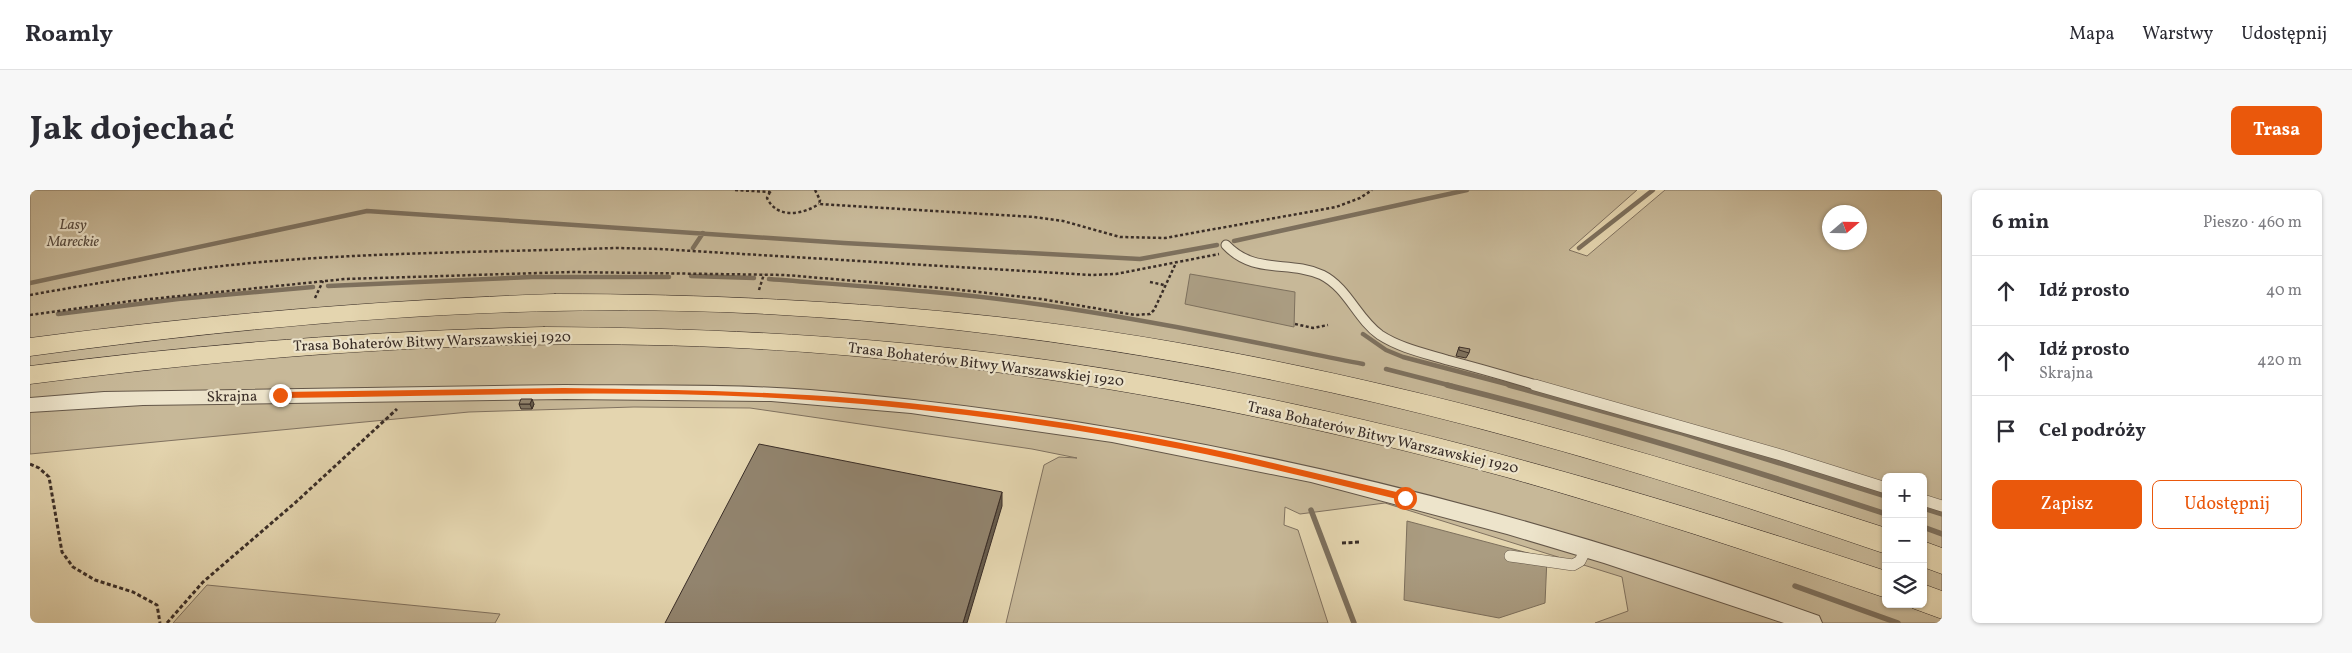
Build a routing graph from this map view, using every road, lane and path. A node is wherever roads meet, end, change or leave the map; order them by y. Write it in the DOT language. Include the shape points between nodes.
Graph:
graph roads {
  1 [pos="735,190"];
  2 [pos="815,190"];
  3 [pos="1372,190"];
  4 [pos="771,191"];
  5 [pos="819,204"];
  6 [pos="1228,248"];
  7 [pos="764,274"];
  8 [pos="323,281"];
  9 [pos="1150,282"];
  10 [pos="1164,285"];
  11 [pos="759,290"];
  12 [pos="30,295"];
  13 [pos="315,298"];
  14 [pos="1295,324"];
  15 [pos="1328,326"];
  16 [pos="30,347"];
  17 [pos="30,375"];
  18 [pos="414,394"];
  19 [pos="30,406"];
  20 [pos="30,464"];
  21 [pos="1882,487"];
  22 [pos="1927,501"];
  23 [pos="1942,506"];
  24 [pos="1882,540"];
  25 [pos="1361,542"];
  26 [pos="1342,543"];
  27 [pos="1586,549"];
  28 [pos="1927,555"];
  29 [pos="1510,556"];
  30 [pos="1942,561"];
  31 [pos="1882,584"];
  32 [pos="1927,599"];
  33 [pos="1942,605"];
  34 [pos="160,623"];
  35 [pos="167,623"];
  36 [pos="1811,623"];
  1 -- 4 [label="path"];
  2 -- 5 [label="path"];
  3 -- 5 [label="path" via="1336,207 1165,238 1120,237 1063,221 1034,217"];
  4 -- 5 [label="path" via="768,203 781,212 811,210"];
  6 -- 12 [label="path" via="1116,274 1096,275 638,248 336,257 188,270"];
  6 -- 21 [label="lane" via="1248,262 1302,269 1326,278 1335,284 1376,332 1400,346"];
  7 -- 11 [label="path"];
  8 -- 13 [label="path"];
  9 -- 10 [label="path"];
  14 -- 15 [label="path" via="1313,328"];
  16 -- 24 [label="highway, Trasa Bohaterów Bitwy Warszawskiej 1920" via="283,316 547,302 752,305 982,324 1130,345 1331,381 1598,449 1694,477"];
  17 -- 31 [label="highway, Trasa Bohaterów Bitwy Warszawskiej 1920" via="276,348 378,340 536,335 740,340 854,347 976,360 1198,395 1404,439 1693,520"];
  18 -- 19 [label="street, Skrajna" via="104,399"];
  18 -- 27 [label="street, Skrajna" via="564,391 749,394 960,412 1199,450 1462,512"];
  18 -- 35 [label="path" via="204,582"];
  20 -- 34 [label="path" via="46,473 54,488 53,509 62,553 71,566 84,577 145,596 157,605"];
  22 -- 23 [label="lane"];
  25 -- 26 [label="path"];
  27 -- 29 [label="lane" via="1580,561 1573,565"];
  27 -- 36 [label="street, Skrajna"];
  28 -- 30 [label="highway"];
  32 -- 33 [label="highway"];
}
